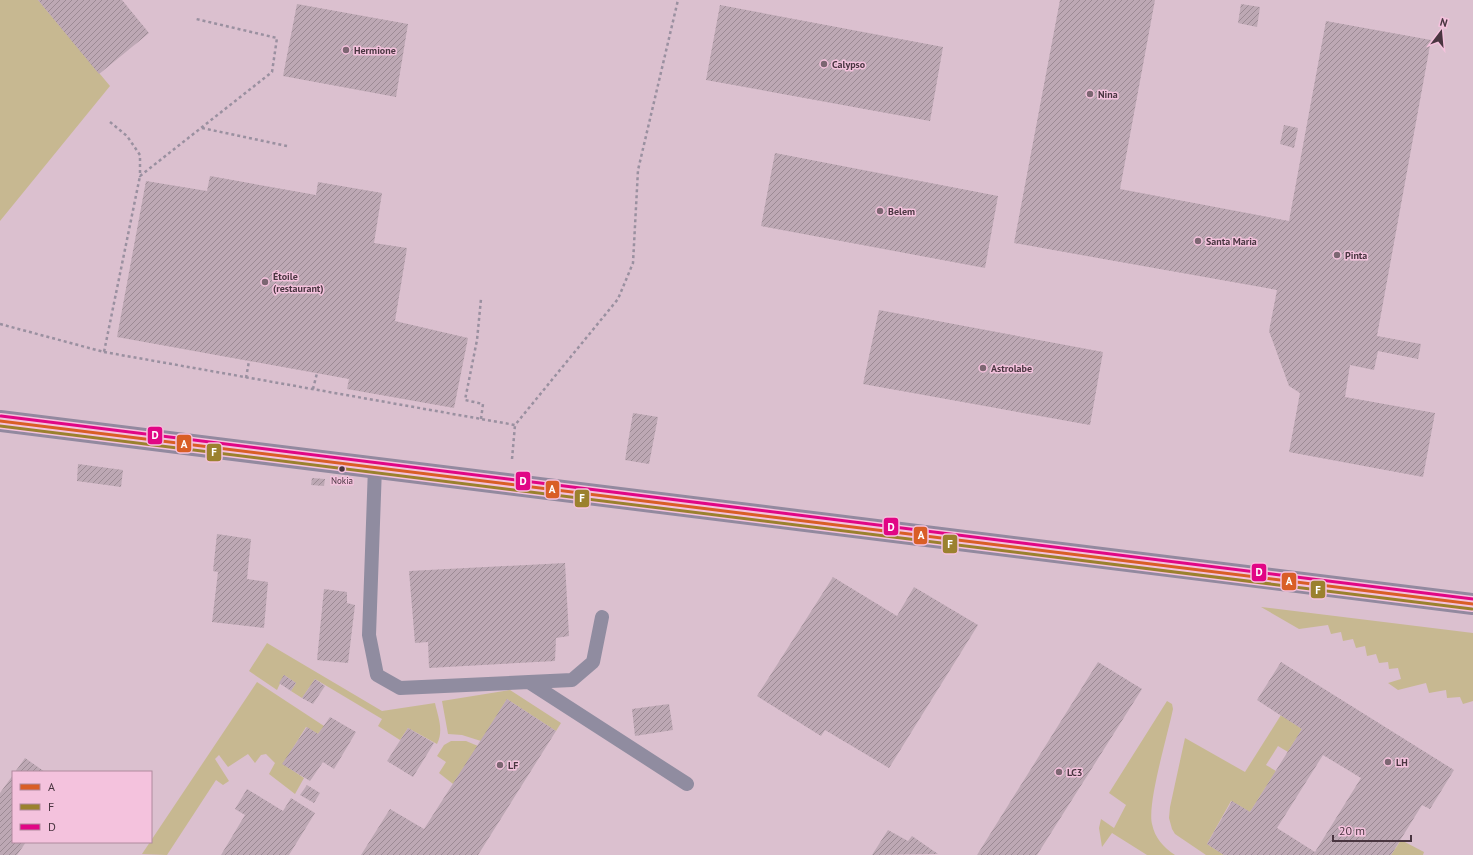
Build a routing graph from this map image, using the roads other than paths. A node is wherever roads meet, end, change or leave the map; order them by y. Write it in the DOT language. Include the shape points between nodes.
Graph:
graph roads {
  1 [pos="0,421"];
  2 [pos="375,467"];
  3 [pos="1473,604"];
  4 [pos="602,617"];
  5 [pos="529,682"];
  6 [pos="687,784"];
  1 -- 2 [label="street"];
  2 -- 3 [label="street"];
  2 -- 5 [label="lane" via="369,635 377,675 400,688"];
  4 -- 5 [label="lane" via="593,662 572,680"];
  5 -- 6 [label="lane"];
}
